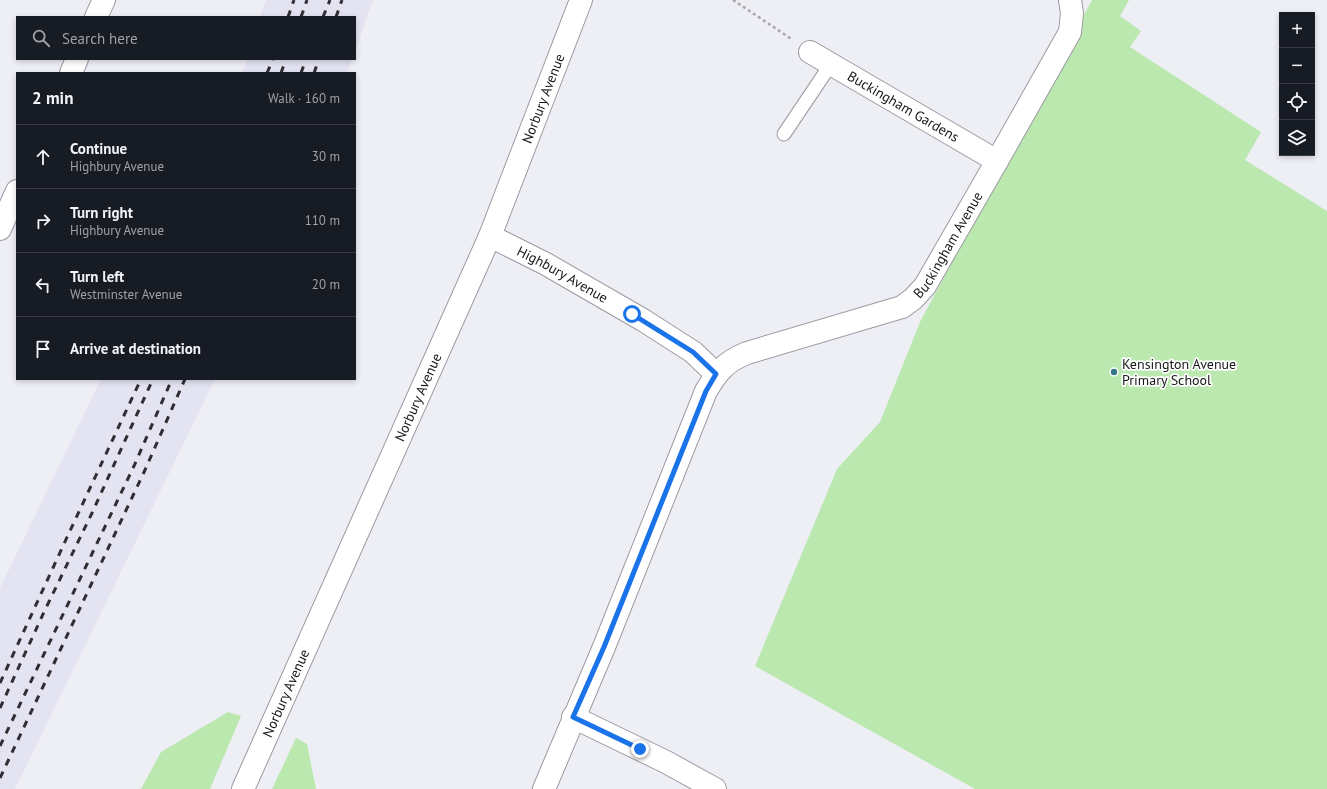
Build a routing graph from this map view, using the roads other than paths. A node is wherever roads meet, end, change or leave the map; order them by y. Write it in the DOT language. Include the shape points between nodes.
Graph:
graph roads {
  1 [pos="104,0"];
  2 [pos="581,0"];
  3 [pos="1070,0"];
  4 [pos="96,16"];
  5 [pos="810,52"];
  6 [pos="77,60"];
  7 [pos="831,64"];
  8 [pos="71,72"];
  9 [pos="784,134"];
  10 [pos="997,161"];
  11 [pos="16,193"];
  12 [pos="0,229"];
  13 [pos="490,236"];
  14 [pos="716,374"];
  15 [pos="573,717"];
  16 [pos="243,789"];
  17 [pos="544,789"];
  18 [pos="715,789"];
  1 -- 4 [label="street"];
  2 -- 13 [label="street, Norbury Avenue"];
  3 -- 10 [label="street, Buckingham Avenue" via="1070,32"];
  5 -- 7 [label="street, Buckingham Gardens"];
  6 -- 8 [label="street"];
  7 -- 9 [label="lane"];
  7 -- 10 [label="street, Buckingham Gardens"];
  10 -- 14 [label="street, Buckingham Avenue" via="925,286 913,299 902,307 747,353 725,364"];
  11 -- 12 [label="street"];
  13 -- 14 [label="street, Highbury Avenue" via="546,264 643,320 693,352"];
  13 -- 16 [label="street, Norbury Avenue"];
  14 -- 15 [label="street" via="706,391 604,647"];
  15 -- 17 [label="street"];
  15 -- 18 [label="street"];
}
